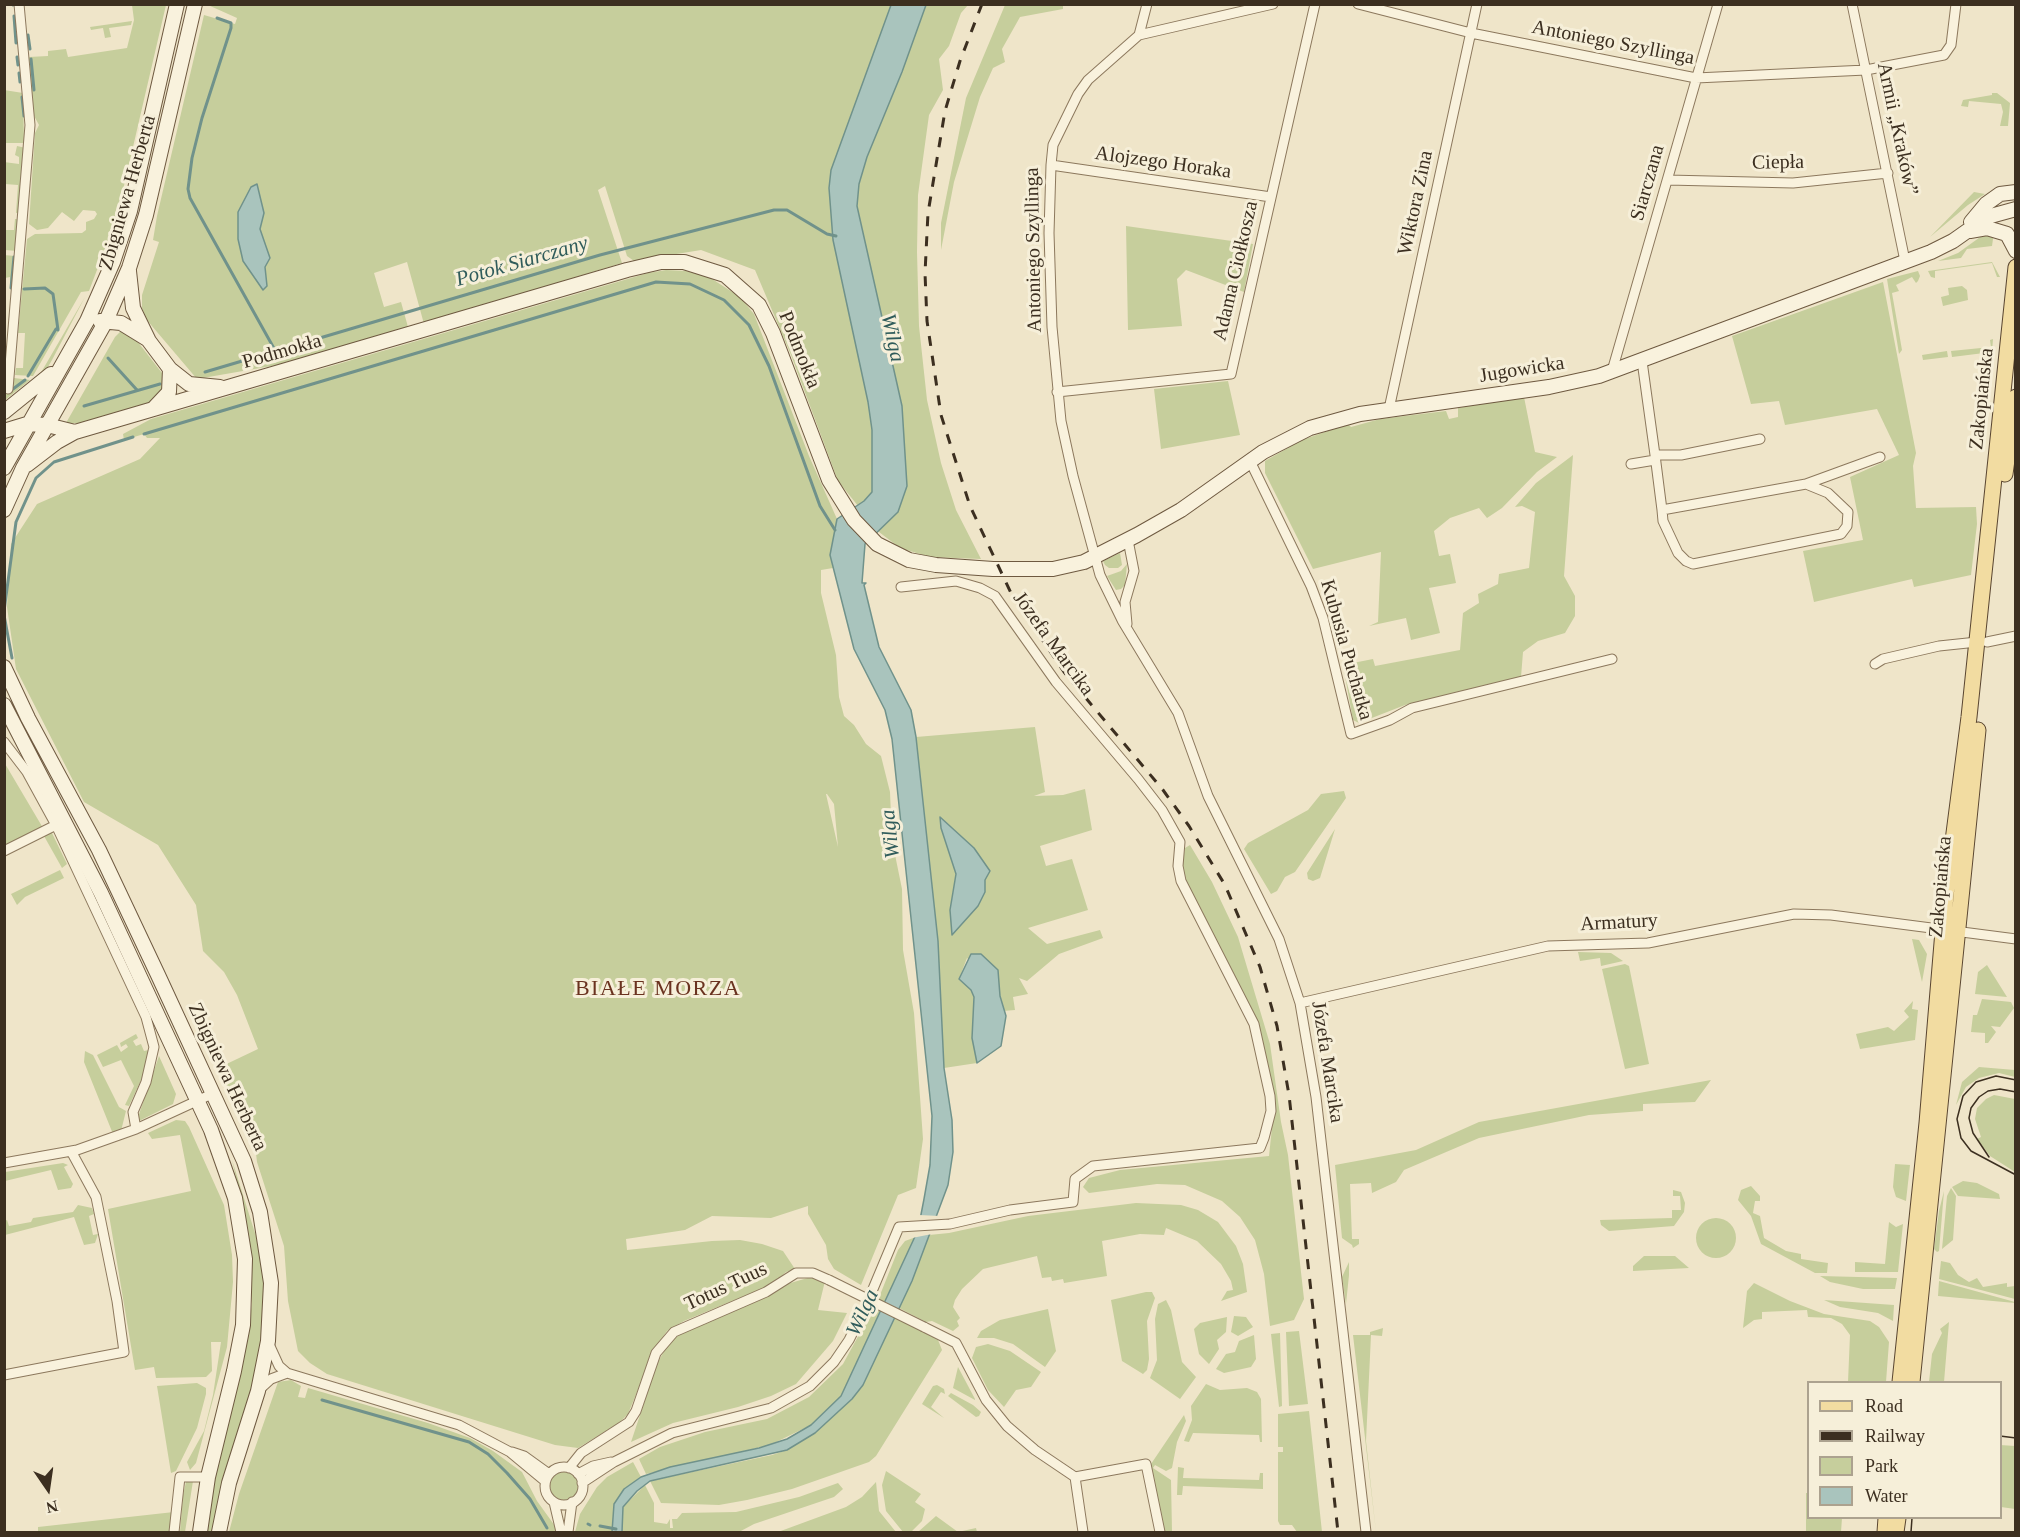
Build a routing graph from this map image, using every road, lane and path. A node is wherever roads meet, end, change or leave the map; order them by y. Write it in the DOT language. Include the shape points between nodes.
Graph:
graph roads {
  1 [pos="19,4"];
  2 [pos="177,4"];
  3 [pos="195,4"];
  4 [pos="1147,4"];
  5 [pos="1273,4"];
  6 [pos="1316,4"];
  7 [pos="1358,4"];
  8 [pos="1477,4"];
  9 [pos="1718,4"];
  10 [pos="1852,4"];
  11 [pos="1956,4"];
  12 [pos="1471,33"];
  13 [pos="1139,35"];
  14 [pos="1866,70"];
  15 [pos="1696,78"];
  16 [pos="1051,165"];
  17 [pos="1888,173"];
  18 [pos="1668,180"];
  19 [pos="2016,192"];
  20 [pos="1271,197"];
  21 [pos="2016,209"];
  22 [pos="1965,232"];
  23 [pos="2016,251"];
  24 [pos="1905,261"];
  25 [pos="2016,267"];
  26 [pos="129,268"];
  27 [pos="9,311"];
  28 [pos="87,321"];
  29 [pos="106,321"];
  30 [pos="149,341"];
  31 [pos="1642,361"];
  32 [pos="62,365"];
  33 [pos="170,369"];
  34 [pos="1612,371"];
  35 [pos="231,387"];
  36 [pos="8,389"];
  37 [pos="1057,392"];
  38 [pos="2016,397"];
  39 [pos="1389,409"];
  40 [pos="4,412"];
  41 [pos="149,412"];
  42 [pos="27,424"];
  43 [pos="47,425"];
  44 [pos="4,431"];
  45 [pos="75,432"];
  46 [pos="1760,440"];
  47 [pos="1880,457"];
  48 [pos="1655,458"];
  49 [pos="1250,461"];
  50 [pos="1631,464"];
  51 [pos="4,468"];
  52 [pos="23,468"];
  53 [pos="1806,484"];
  54 [pos="4,510"];
  55 [pos="1662,510"];
  56 [pos="1128,540"];
  57 [pos="1095,557"];
  58 [pos="957,574"];
  59 [pos="901,587"];
  60 [pos="1108,592"];
  61 [pos="1128,593"];
  62 [pos="1130,633"];
  63 [pos="2016,636"];
  64 [pos="1982,642"];
  65 [pos="1611,659"];
  66 [pos="1875,664"];
  67 [pos="4,667"];
  68 [pos="4,705"];
  69 [pos="4,742"];
  70 [pos="56,825"];
  71 [pos="4,851"];
  72 [pos="1950,932"];
  73 [pos="2016,939"];
  74 [pos="1300,1004"];
  75 [pos="214,1093"];
  76 [pos="198,1101"];
  77 [pos="136,1130"];
  78 [pos="71,1151"];
  79 [pos="4,1163"];
  80 [pos="1913,1318"];
  81 [pos="268,1341"];
  82 [pos="287,1373"];
  83 [pos="4,1375"];
  84 [pos="1900,1381"];
  85 [pos="1912,1381"];
  86 [pos="258,1391"];
  87 [pos="569,1468"];
  88 [pos="208,1477"];
  89 [pos="1075,1477"];
  90 [pos="547,1478"];
  91 [pos="580,1479"];
  92 [pos="554,1502"];
  93 [pos="573,1502"];
  94 [pos="174,1533"];
  95 [pos="200,1533"];
  96 [pos="219,1533"];
  97 [pos="561,1533"];
  98 [pos="567,1533"];
  99 [pos="1083,1533"];
  100 [pos="1160,1533"];
  101 [pos="1366,1533"];
  1 -- 27 [label="street" via="30,125"];
  2 -- 28 [label="street, Zbigniewa Herberta" via="130,211 114,262"];
  3 -- 26 [label="street, Zbigniewa Herberta" via="146,215"];
  4 -- 13 [label="street"];
  5 -- 13 [label="street, Antoniego Szyllinga"];
  6 -- 20 [label="street, Adama Ciołkosza"];
  7 -- 12 [label="street, Antoniego Szyllinga"];
  8 -- 12 [label="street, Wiktora Zina"];
  9 -- 15 [label="street, Siarczana"];
  10 -- 14 [label="street, Armii „Kraków”"];
  11 -- 14 [label="street, Antoniego Szyllinga" via="1951,45 1944,55"];
  12 -- 15 [label="street, Antoniego Szyllinga"];
  12 -- 39 [label="street, Wiktora Zina"];
  13 -- 16 [label="street, Antoniego Szyllinga" via="1088,80 1078,94 1053,145"];
  14 -- 15 [label="street, Antoniego Szyllinga"];
  14 -- 17 [label="street, Armii „Kraków”"];
  15 -- 18 [label="street, Siarczana"];
  16 -- 20 [label="street, Alojzego Horaka"];
  16 -- 37 [label="street, Antoniego Szyllinga" via="1049,245"];
  17 -- 18 [label="street, Ciepła" via="1793,183"];
  17 -- 24 [label="street, Armii „Kraków”"];
  18 -- 34 [label="street, Siarczana"];
  19 -- 22 [label="street, Jugowicka" via="2000,194 1986,204"];
  20 -- 37 [label="street, Adama Ciołkosza" via="1231,374"];
  21 -- 22 [label="street, Jugowicka" via="1992,215"];
  22 -- 23 [label="street, Jugowicka" via="1999,230 2010,238"];
  22 -- 24 [label="street, Jugowicka" via="1943,247"];
  24 -- 31 [label="street, Jugowicka"];
  25 -- 64 [label="main road, Zakopiańska"];
  26 -- 29 [label="street, Zbigniewa Herberta"];
  26 -- 30 [label="street, Podmokła" via="134,308"];
  27 -- 36 [label="street"];
  28 -- 29 [label="street"];
  28 -- 32 [label="street, Zbigniewa Herberta"];
  29 -- 30 [label="street" via="129,326"];
  29 -- 43 [label="street, Zbigniewa Herberta"];
  30 -- 33 [label="street, Podmokła"];
  31 -- 34 [label="street, Jugowicka"];
  31 -- 48 [label="street"];
  32 -- 40 [label="street"];
  32 -- 42 [label="street, Zbigniewa Herberta"];
  33 -- 35 [label="street, Podmokła" via="189,384"];
  33 -- 41 [label="street" via="169,392"];
  34 -- 39 [label="street, Jugowicka" via="1549,387"];
  35 -- 41 [label="street, Podmokła"];
  35 -- 58 [label="street, Podmokła" via="627,270 660,262 684,262 726,275 759,305 824,470 861,530 877,544 909,560"];
  37 -- 57 [label="street, Antoniego Szyllinga" via="1073,476"];
  38 -- 64 [label="main road, Zakopiańska"];
  39 -- 49 [label="street, Jugowicka" via="1310,428"];
  41 -- 45 [label="street, Podmokła"];
  42 -- 43 [label="street, Podmokła"];
  42 -- 44 [label="street, Podmokła"];
  42 -- 51 [label="street, Zbigniewa Herberta"];
  43 -- 45 [label="street, Podmokła"];
  43 -- 52 [label="street, Zbigniewa Herberta"];
  45 -- 52 [label="street"];
  46 -- 48 [label="street"];
  47 -- 53 [label="street"];
  48 -- 50 [label="street"];
  48 -- 55 [label="street"];
  49 -- 56 [label="street, Jugowicka" via="1181,510"];
  49 -- 65 [label="street, Kubusia Puchatka" via="1323,618 1351,734 1412,708"];
  52 -- 54 [label="street, Zbigniewa Herberta"];
  53 -- 55 [label="street"];
  53 -- 55 [label="street" via="1828,493 1848,512 1847,526 1841,534 1693,564 1671,542"];
  56 -- 57 [label="street, Jugowicka"];
  56 -- 61 [label="street, Józefa Marcika" via="1134,571"];
  57 -- 58 [label="street, Podmokła" via="1075,565 1042,570"];
  57 -- 60 [label="street, Józefa Marcika"];
  58 -- 59 [label="street"];
  58 -- 91 [label="street, Józefa Marcika" via="998,600 1056,682 1138,779 1175,833 1181,847 1181,881 1254,1024 1270,1096 1267,1128 1260,1148 1093,1166 1075,1179 1073,1202 940,1226 899,1227 849,1340 810,1386 771,1408 672,1433 614,1462 593,1466"];
  60 -- 61 [label="street"];
  60 -- 62 [label="street, Józefa Marcika"];
  61 -- 62 [label="street, Józefa Marcika" via="1125,612"];
  62 -- 74 [label="street, Józefa Marcika" via="1178,713 1208,796 1279,939"];
  63 -- 64 [label="street"];
  64 -- 66 [label="street" via="1939,646"];
  64 -- 72 [label="main road, Zakopiańska"];
  67 -- 75 [label="street, Zbigniewa Herberta" via="112,877"];
  68 -- 76 [label="street, Zbigniewa Herberta" via="85,859"];
  69 -- 70 [label="street" via="27,772"];
  70 -- 71 [label="street"];
  70 -- 77 [label="street" via="153,1037 152,1063 133,1112"];
  72 -- 73 [label="street, Armatury"];
  72 -- 74 [label="street, Armatury" via="1831,915 1794,914 1648,943 1538,948"];
  72 -- 80 [label="main road, Zakopiańska"];
  74 -- 101 [label="street, Józefa Marcika" via="1316,1097"];
  75 -- 76 [label="street"];
  75 -- 81 [label="street, Zbigniewa Herberta" via="244,1161 265,1230 271,1283"];
  76 -- 77 [label="street"];
  76 -- 88 [label="street, Zbigniewa Herberta" via="232,1187 242,1232 245,1272 239,1348"];
  77 -- 78 [label="street"];
  78 -- 79 [label="street"];
  78 -- 83 [label="street" via="96,1197 123,1352"];
  80 -- 84 [label="main road, Zakopiańska"];
  80 -- 85 [label="main road, Zakopiańska"];
  81 -- 82 [label="street" via="274,1358"];
  81 -- 86 [label="street, Zbigniewa Herberta"];
  82 -- 86 [label="street" via="271,1379"];
  82 -- 90 [label="street" via="446,1419 510,1452"];
  86 -- 96 [label="street, Zbigniewa Herberta" via="229,1483"];
  87 -- 89 [label="street, Totus Tuus, bridge" via="580,1453 629,1422 656,1353 674,1332 766,1292 796,1274 813,1273 956,1343 975,1382 999,1417 1022,1440"];
  87 -- 90 [label="street" via="558,1468"];
  87 -- 91 [label="street"];
  88 -- 94 [label="street" via="180,1477"];
  88 -- 95 [label="street, Zbigniewa Herberta"];
  89 -- 99 [label="street"];
  89 -- 100 [label="street" via="1146,1464"];
  90 -- 92 [label="street" via="546,1493"];
  91 -- 93 [label="street" via="580,1494"];
  92 -- 93 [label="street"];
  92 -- 97 [label="street"];
  93 -- 98 [label="street"];
}
